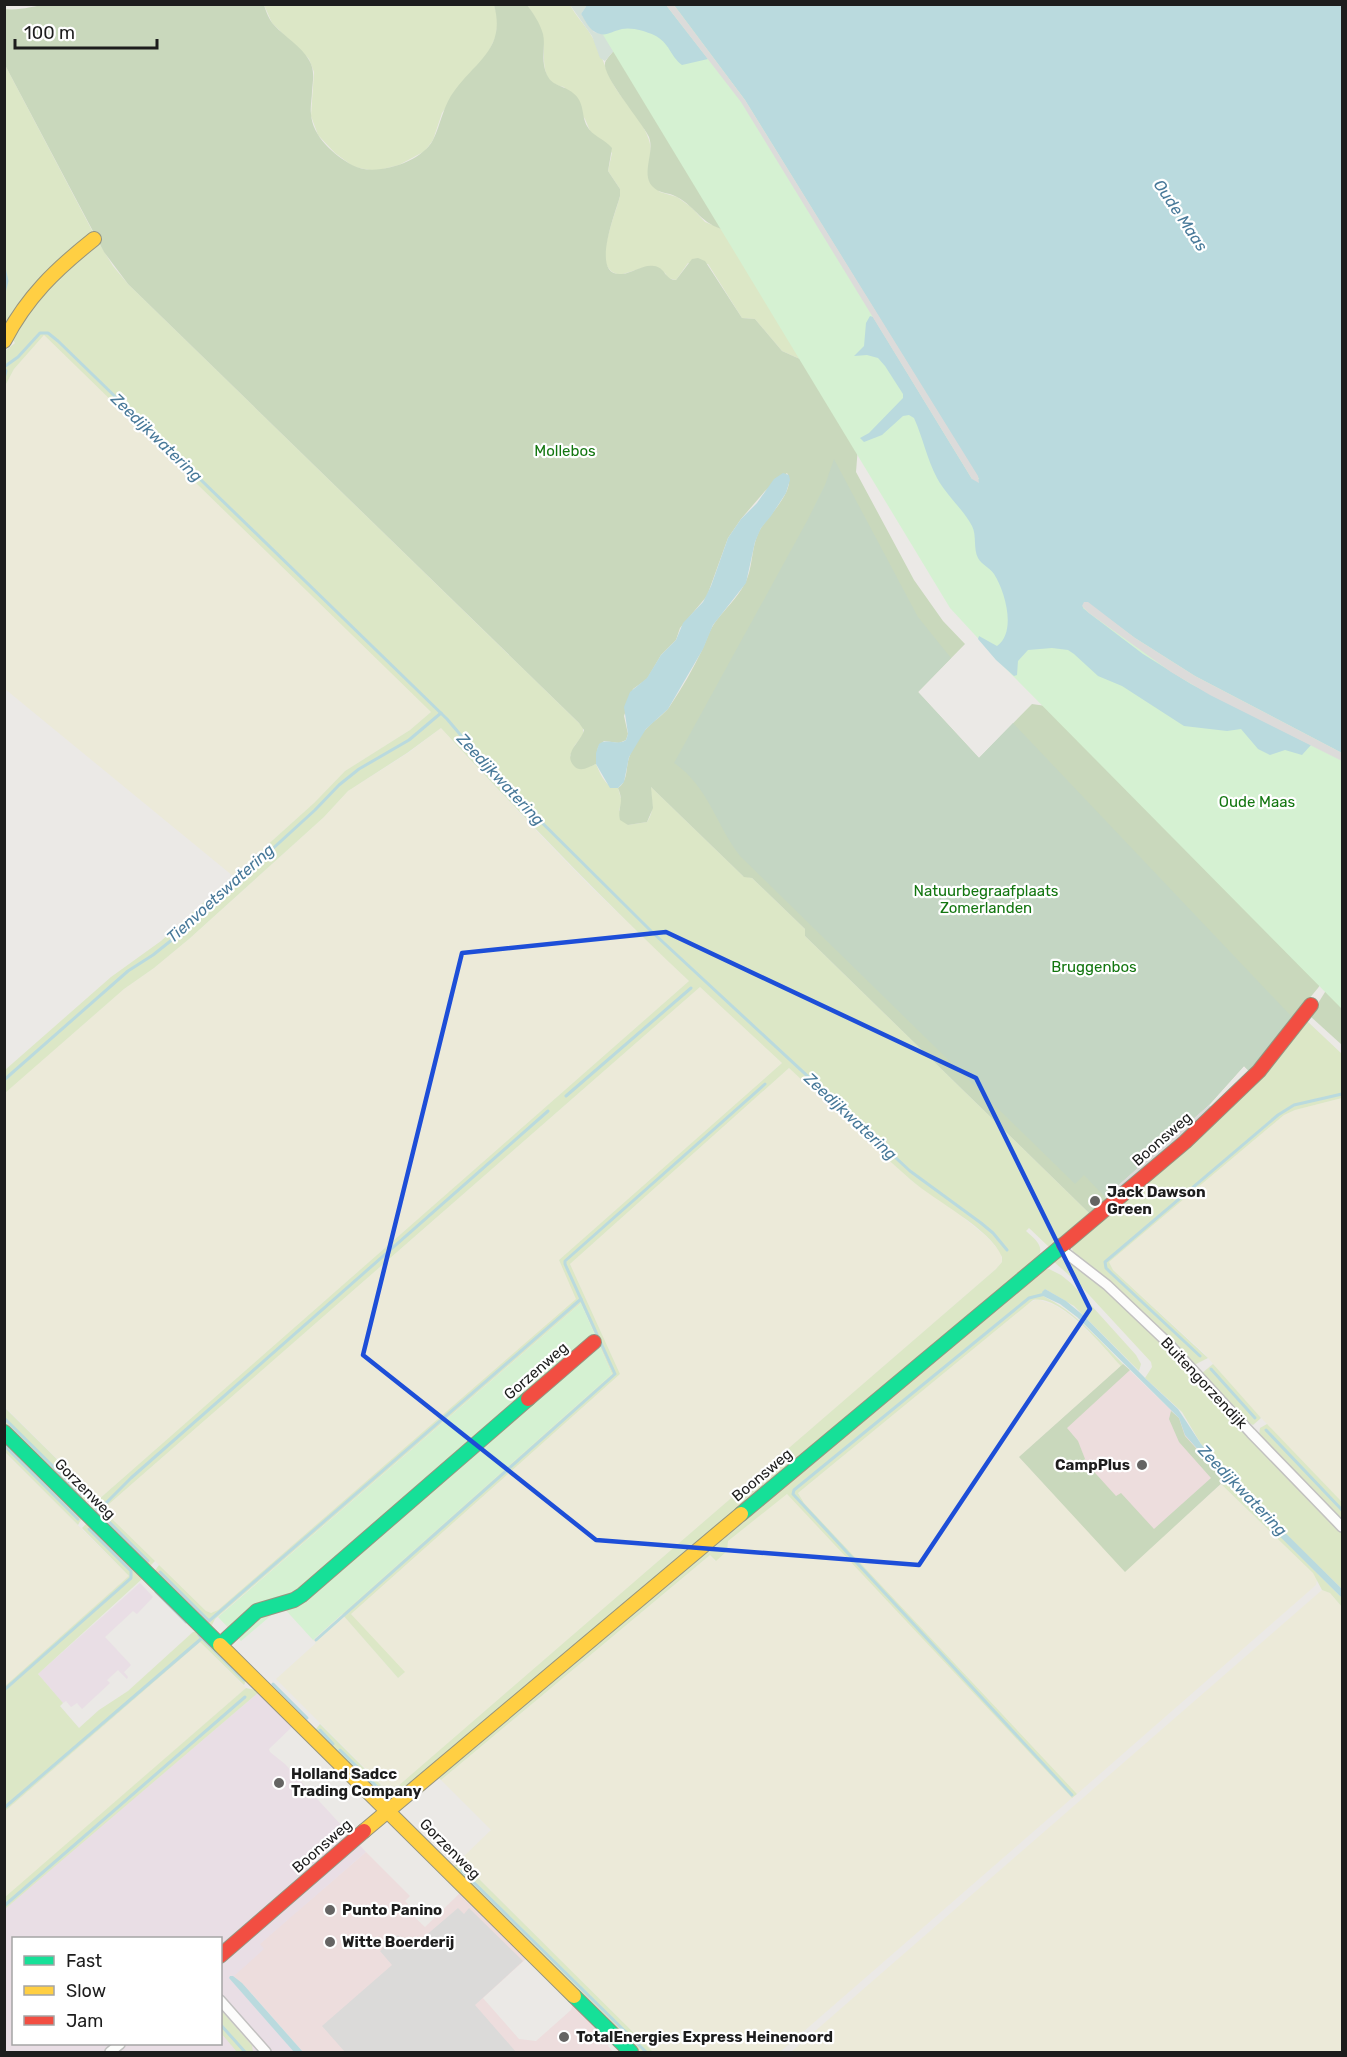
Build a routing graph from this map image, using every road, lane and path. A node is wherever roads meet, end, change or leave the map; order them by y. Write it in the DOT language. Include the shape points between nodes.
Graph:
graph roads {
  1 [pos="94,239"];
  2 [pos="4,341"];
  3 [pos="1311,1005"];
  4 [pos="1058,1247"];
  5 [pos="594,1342"];
  6 [pos="4,1432"];
  7 [pos="1342,1527"];
  8 [pos="220,1645"];
  9 [pos="387,1811"];
  10 [pos="222,1954"];
  11 [pos="222,2002"];
  12 [pos="266,2052"];
  13 [pos="631,2052"];
  1 -- 2 [label="street" via="42,282"];
  3 -- 4 [label="street, Boonsweg" via="1270,1060 1228,1103"];
  4 -- 7 [label="street, Buitengorzendijk" via="1107,1285 1168,1343"];
  4 -- 9 [label="street, Boonsweg"];
  5 -- 8 [label="street, Gorzenweg" via="302,1595 257,1611"];
  6 -- 8 [label="street, Gorzenweg"];
  8 -- 9 [label="street, Gorzenweg"];
  9 -- 10 [label="street, Boonsweg"];
  9 -- 13 [label="street, Gorzenweg"];
  11 -- 12 [label="street"];
}
